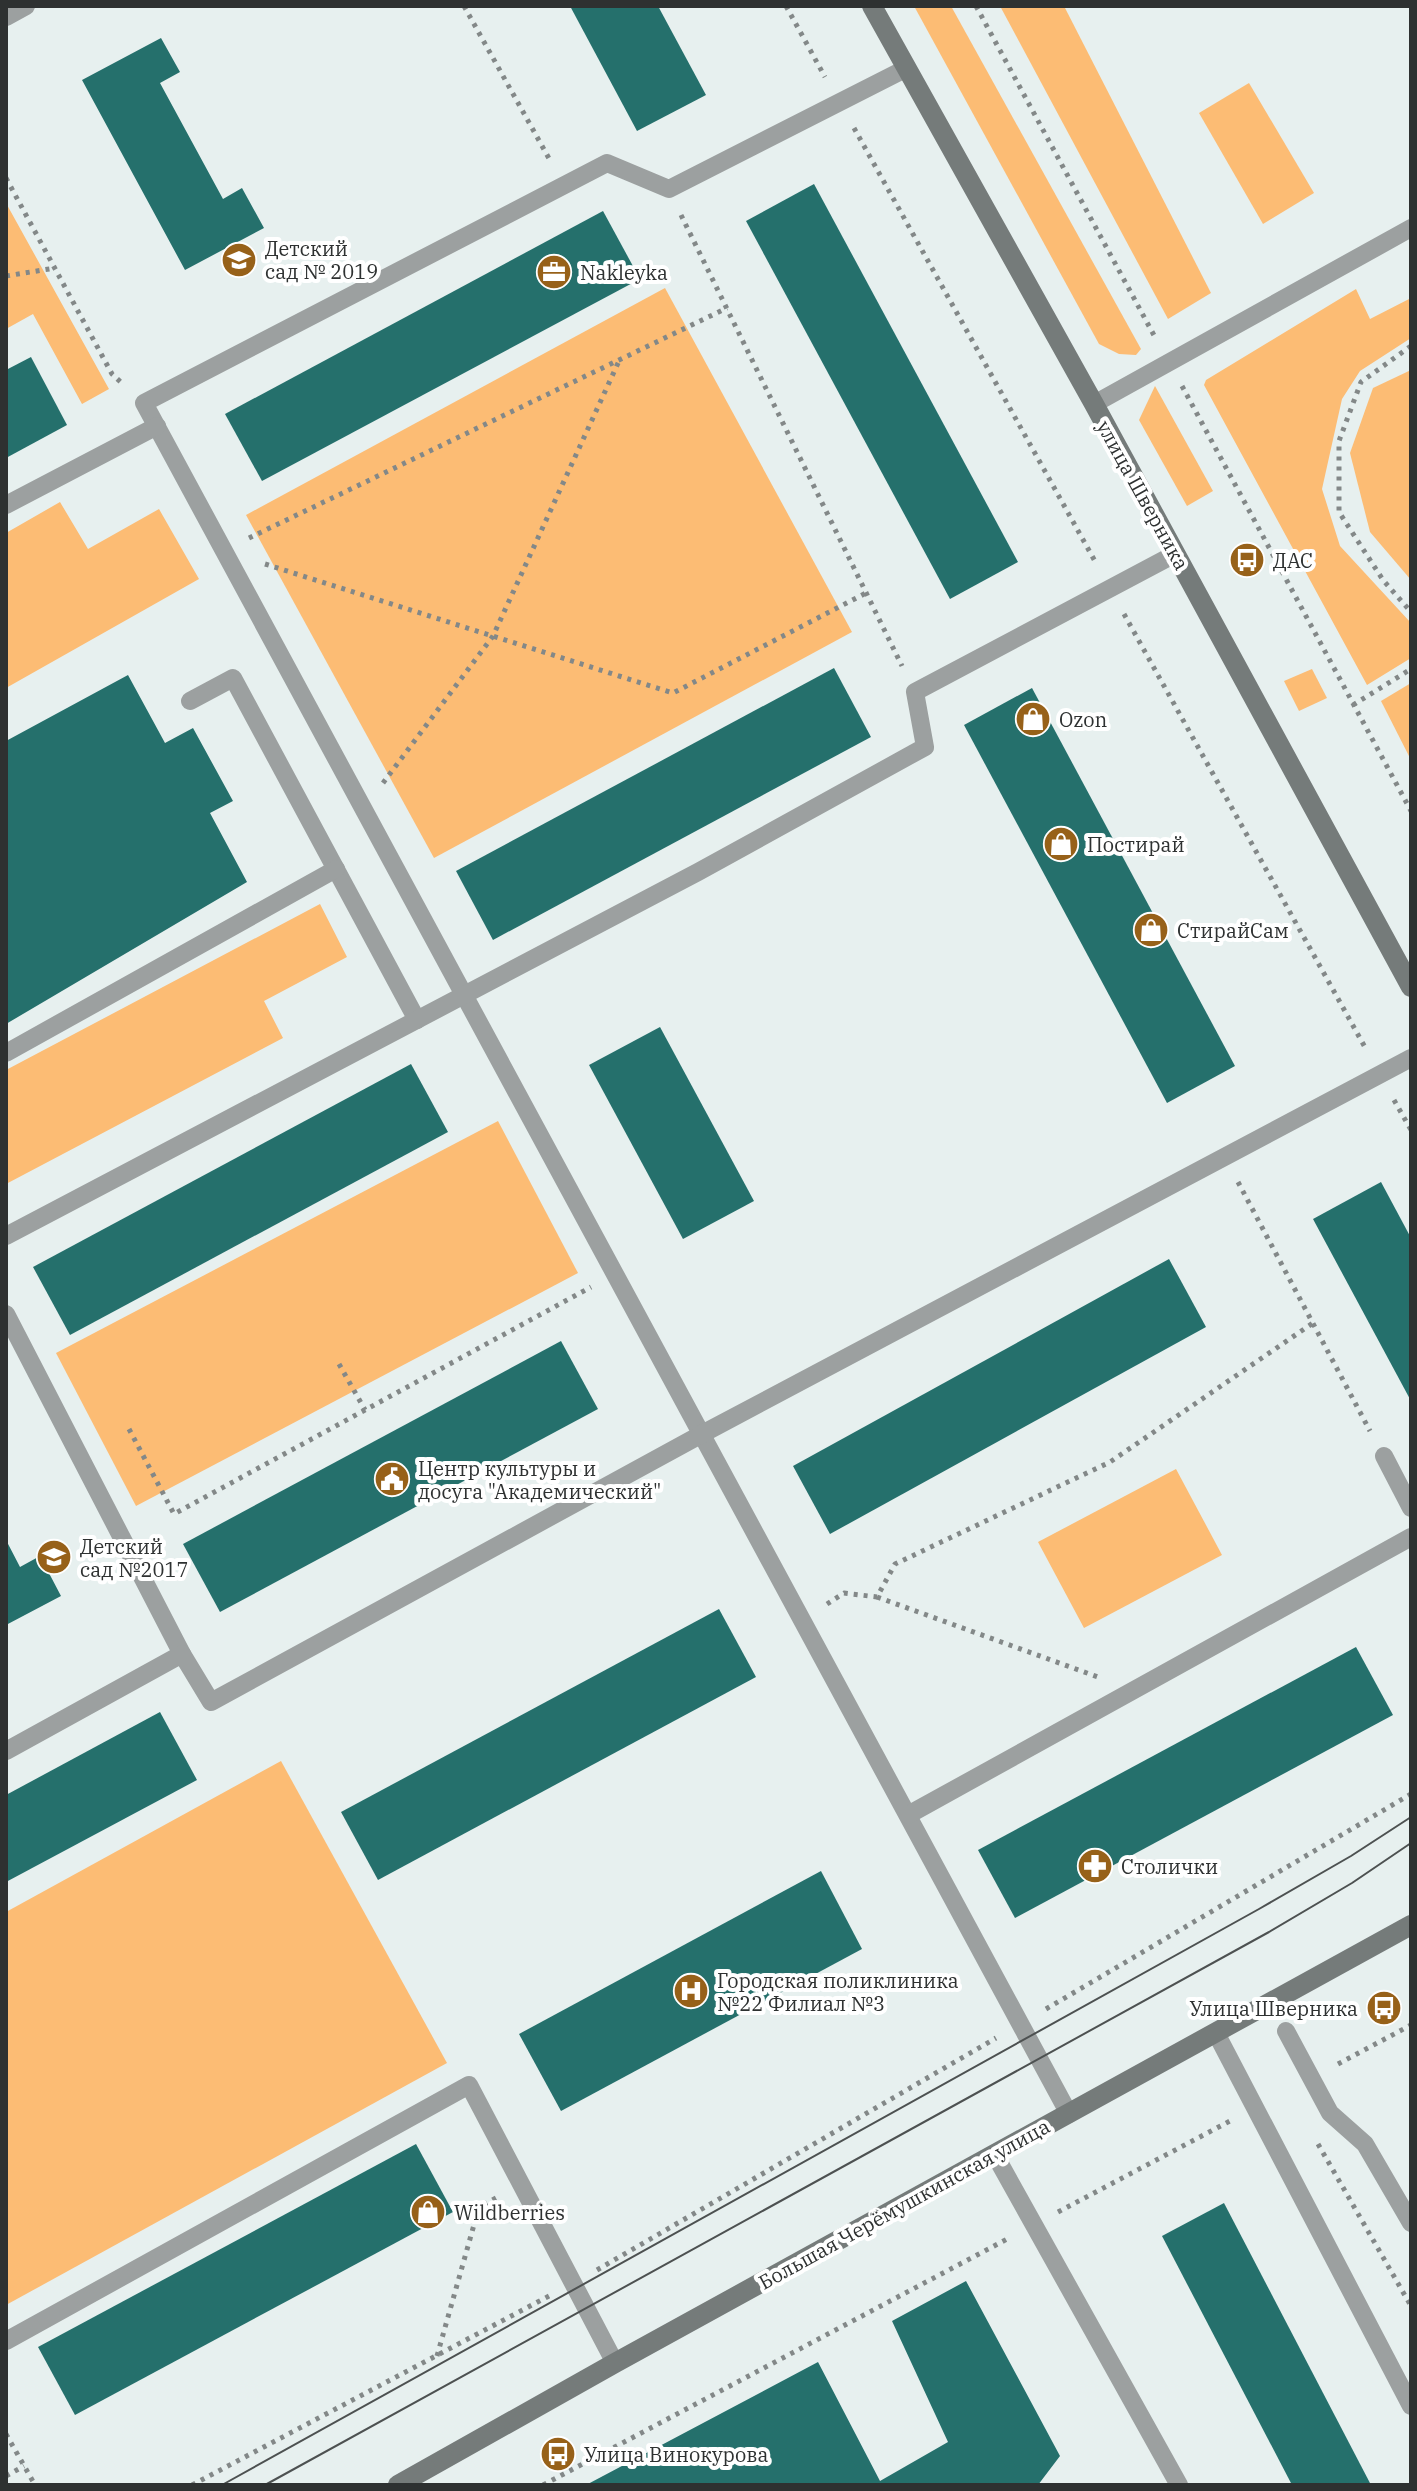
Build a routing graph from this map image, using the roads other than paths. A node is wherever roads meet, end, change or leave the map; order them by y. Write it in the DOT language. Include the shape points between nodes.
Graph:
graph roads {
  1 [pos="26,6"];
  2 [pos="872,6"];
  3 [pos="6,17"];
  4 [pos="907,68"];
  5 [pos="1411,228"];
  6 [pos="1094,404"];
  7 [pos="157,426"];
  8 [pos="6,505"];
  9 [pos="1175,554"];
  10 [pos="190,701"];
  11 [pos="336,869"];
  12 [pos="1411,987"];
  13 [pos="464,995"];
  14 [pos="417,1020"];
  15 [pos="6,1053"];
  16 [pos="1411,1058"];
  17 [pos="6,1236"];
  18 [pos="6,1314"];
  19 [pos="702,1434"];
  20 [pos="1384,1456"];
  21 [pos="1411,1508"];
  22 [pos="1411,1537"];
  23 [pos="182,1654"];
  24 [pos="6,1751"];
  25 [pos="908,1815"];
  26 [pos="1411,1925"];
  27 [pos="1286,2031"];
  28 [pos="1216,2033"];
  29 [pos="1069,2114"];
  30 [pos="995,2155"];
  31 [pos="1411,2223"];
  32 [pos="6,2341"];
  33 [pos="615,2363"];
  34 [pos="1411,2406"];
  35 [pos="398,2485"];
  36 [pos="1179,2485"];
  1 -- 3 [label="lane"];
  2 -- 4 [label="main road, улица Шверника"];
  4 -- 6 [label="main road, улица Шверника"];
  4 -- 7 [label="lane" via="669,189 607,163 144,403"];
  5 -- 6 [label="lane"];
  6 -- 9 [label="main road, улица Шверника"];
  7 -- 8 [label="lane"];
  7 -- 13 [label="lane"];
  9 -- 12 [label="main road, улица Шверника"];
  9 -- 13 [label="lane" via="915,692 925,747"];
  10 -- 11 [label="lane" via="233,678"];
  11 -- 14 [label="lane"];
  11 -- 15 [label="lane"];
  13 -- 14 [label="lane"];
  13 -- 19 [label="lane"];
  14 -- 17 [label="lane"];
  16 -- 19 [label="lane"];
  18 -- 23 [label="lane"];
  19 -- 23 [label="lane" via="211,1702"];
  19 -- 25 [label="lane"];
  20 -- 21 [label="lane"];
  22 -- 25 [label="lane"];
  23 -- 24 [label="lane"];
  25 -- 29 [label="lane"];
  26 -- 28 [label="main road, Большая Черёмушкинская улица"];
  27 -- 31 [label="lane" via="1330,2113 1365,2144"];
  28 -- 29 [label="main road, Большая Черёмушкинская улица"];
  28 -- 34 [label="lane"];
  29 -- 30 [label="main road, Большая Черёмушкинская улица"];
  30 -- 33 [label="main road, Большая Черёмушкинская улица"];
  30 -- 36 [label="lane"];
  32 -- 33 [label="lane" via="469,2085"];
  33 -- 35 [label="main road, Большая Черёмушкинская улица"];
}
